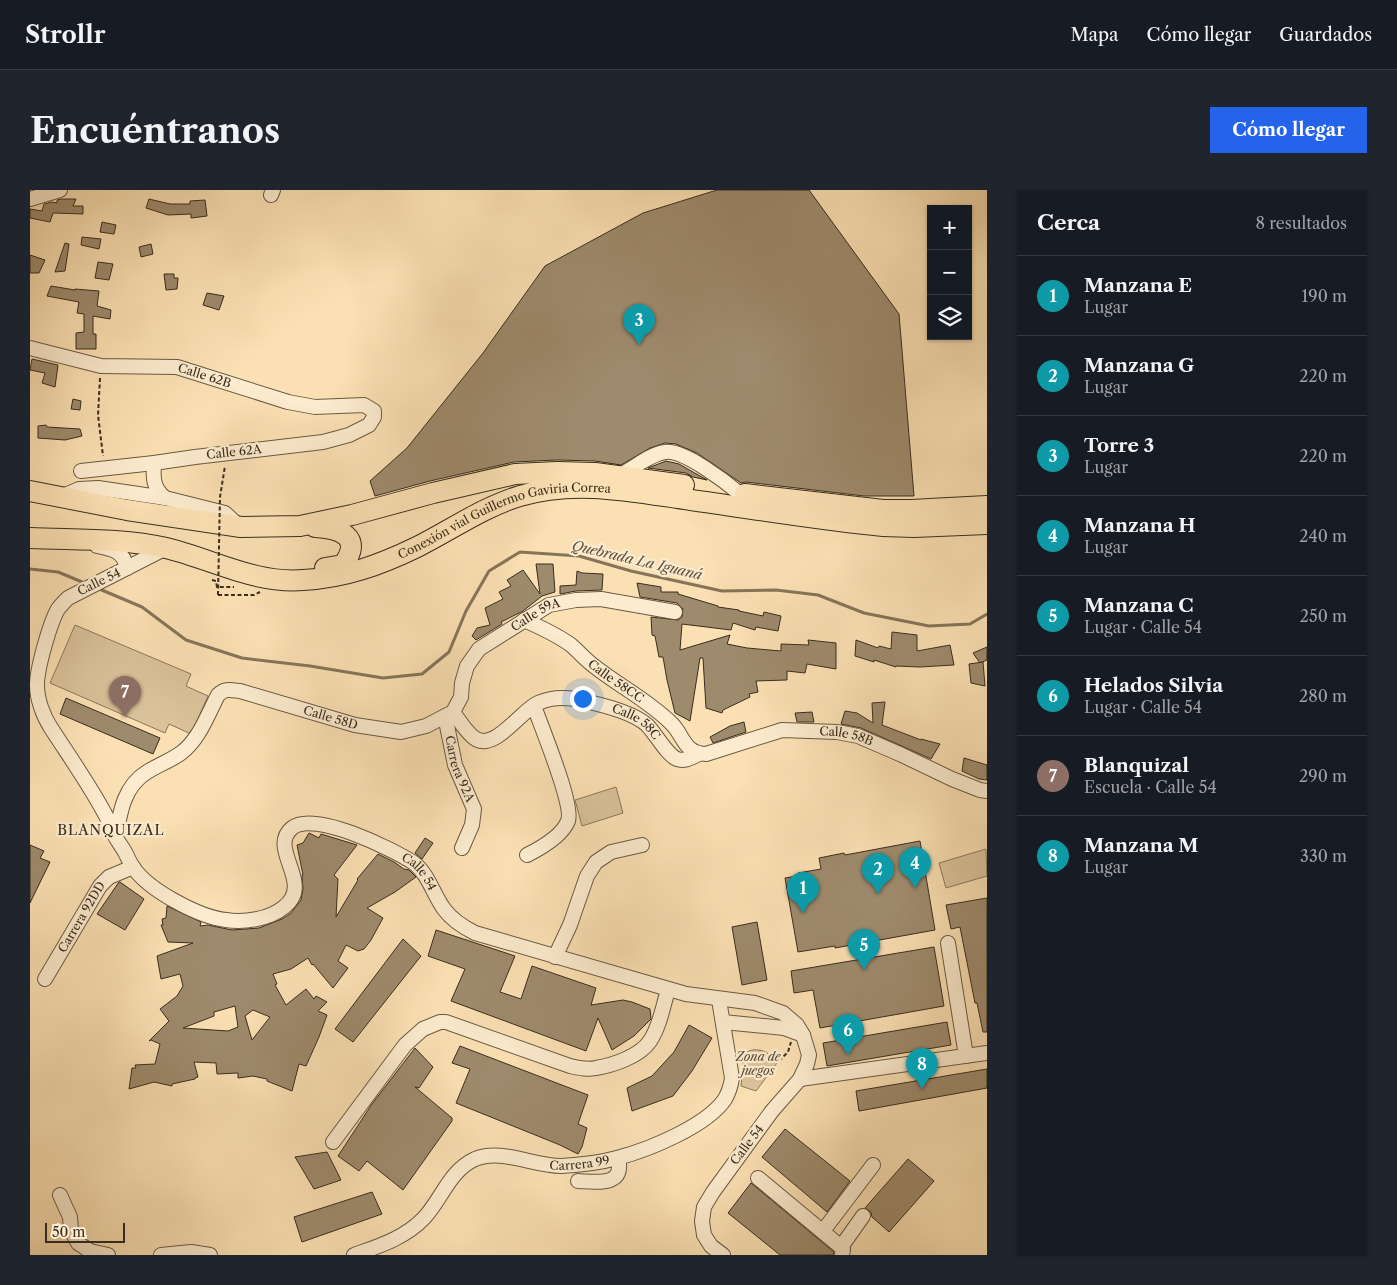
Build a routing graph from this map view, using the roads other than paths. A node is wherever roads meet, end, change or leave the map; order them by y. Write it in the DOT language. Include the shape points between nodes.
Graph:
graph roads {
  1 [pos="60,190"];
  2 [pos="30,200"];
  3 [pos="30,348"];
  4 [pos="374,411"];
  5 [pos="154,463"];
  6 [pos="81,471"];
  7 [pos="620,475"];
  8 [pos="32,492"];
  9 [pos="133,493"];
  10 [pos="740,494"];
  11 [pos="63,496"];
  12 [pos="165,498"];
  13 [pos="987,506"];
  14 [pos="987,524"];
  15 [pos="300,526"];
  16 [pos="241,527"];
  17 [pos="32,538"];
  18 [pos="65,539"];
  19 [pos="166,548"];
  20 [pos="127,568"];
  21 [pos="301,581"];
  22 [pos="675,612"];
  23 [pos="524,620"];
  24 [pos="30,643"];
  25 [pos="44,648"];
  26 [pos="33,686"];
  27 [pos="534,706"];
  28 [pos="449,714"];
  29 [pos="699,754"];
  30 [pos="987,791"];
  31 [pos="116,836"];
  32 [pos="642,845"];
  33 [pos="462,848"];
  34 [pos="527,855"];
  35 [pos="133,867"];
  36 [pos="948,943"];
  37 [pos="555,957"];
  38 [pos="45,980"];
  39 [pos="668,990"];
  40 [pos="719,1000"];
  41 [pos="722,1022"];
  42 [pos="798,1033"];
  43 [pos="987,1053"];
  44 [pos="966,1056"];
  45 [pos="800,1078"];
  46 [pos="333,1142"];
  47 [pos="618,1158"];
  48 [pos="873,1164"];
  49 [pos="632,1170"];
  50 [pos="617,1177"];
  51 [pos="758,1178"];
  52 [pos="578,1181"];
  53 [pos="60,1195"];
  54 [pos="863,1216"];
  55 [pos="823,1231"];
  56 [pos="842,1251"];
  57 [pos="108,1255"];
  58 [pos="161,1255"];
  59 [pos="210,1255"];
  60 [pos="354,1255"];
  61 [pos="723,1255"];
  1 -- 2 [label="street"];
  3 -- 4 [label="street, Calle 62B" via="101,366 177,367 288,402 315,407 364,405"];
  4 -- 5 [label="street, Calle 62A" via="369,424 349,435 323,442"];
  5 -- 6 [label="street, Calle 62A"];
  5 -- 9 [label="street" via="144,487"];
  5 -- 12 [label="street" via="154,485"];
  7 -- 10 [label="highway, Conexión vial Guillermo Gaviria Correa"];
  7 -- 10 [label="street" via="664,452 674,452 717,475"];
  7 -- 15 [label="highway, Conexión vial Guillermo Gaviria Correa" via="515,474"];
  8 -- 11 [label="highway, Conexión vial Guillermo Gaviria Correa"];
  9 -- 11 [label="street" via="98,488 79,489"];
  9 -- 12 [label="street"];
  10 -- 13 [label="highway, Conexión vial Guillermo Gaviria Correa" via="883,510"];
  11 -- 16 [label="highway, Conexión vial Guillermo Gaviria Correa" via="126,510"];
  12 -- 16 [label="street" via="225,513"];
  14 -- 21 [label="highway, Conexión vial Guillermo Gaviria Correa" via="883,526 618,489 569,487 520,496 373,566 350,574"];
  15 -- 16 [label="highway, Conexión vial Guillermo Gaviria Correa"];
  15 -- 21 [label="highway" via="342,532 352,547 344,565 318,569"];
  17 -- 18 [label="highway, Conexión vial Guillermo Gaviria Correa"];
  18 -- 19 [label="highway, Conexión vial Guillermo Gaviria Correa" via="116,541"];
  18 -- 20 [label="street, Calle 54" via="109,548 121,554"];
  19 -- 20 [label="street, Calle 54"];
  19 -- 21 [label="highway, Conexión vial Guillermo Gaviria Correa" via="246,574"];
  20 -- 25 [label="street, Calle 54" via="68,598 58,610"];
  22 -- 23 [label="street, Calle 59A" via="601,600 576,600 549,605"];
  23 -- 28 [label="street, Calle 59A" via="479,649 467,666 461,697"];
  23 -- 29 [label="street, Calle 58CC" via="572,646 672,724 690,750"];
  24 -- 25 [label="street"];
  25 -- 26 [label="street, Calle 54"];
  26 -- 31 [label="street, Calle 54" via="48,723 95,795"];
  27 -- 28 [label="street, Calle 58C" via="496,738 486,741 472,737"];
  27 -- 29 [label="street, Calle 58C" via="557,698 605,706 645,723 673,757 685,760"];
  27 -- 34 [label="street" via="564,789 569,819 563,830"];
  28 -- 31 [label="street, Calle 58D" via="426,726 400,732 355,725 240,691 222,691 192,742 181,753 144,773 130,788 120,809"];
  28 -- 33 [label="street, Carrera 92A" via="455,765 474,809 472,825"];
  29 -- 30 [label="street, Calle 58B" via="782,730 836,732 858,736 952,779"];
  31 -- 35 [label="street, Calle 54"];
  32 -- 37 [label="street" via="611,852 596,862 587,876"];
  35 -- 37 [label="street, Calle 54" via="149,885 208,915 226,920 256,918 278,911 294,892 294,875 284,846 287,833 302,823 327,825 346,830 414,863 421,869 444,910 466,928"];
  35 -- 38 [label="street, Carrera 92DD" via="100,886"];
  36 -- 44 [label="street"];
  37 -- 39 [label="street, Calle 54"];
  39 -- 40 [label="street, Calle 54"];
  39 -- 46 [label="street" via="649,1043 626,1059 596,1068 570,1066 446,1022 432,1024 405,1045"];
  40 -- 41 [label="street, Carrera 99"];
  40 -- 42 [label="street, Calle 54" via="755,1003 773,1009 791,1020"];
  41 -- 42 [label="street" via="771,1026"];
  41 -- 47 [label="street, Carrera 99" via="732,1078 724,1100 707,1117 687,1129"];
  42 -- 45 [label="street, Calle 54" via="808,1055"];
  43 -- 44 [label="street"];
  44 -- 45 [label="street"];
  45 -- 61 [label="street, Calle 54" via="706,1202 702,1221 704,1235 711,1246"];
  47 -- 50 [label="street" via="620,1169"];
  47 -- 60 [label="street, Carrera 99" via="560,1166 498,1155 476,1159 453,1175 433,1207 418,1223 398,1237"];
  48 -- 55 [label="street"];
  49 -- 50 [label="street"];
  50 -- 52 [label="street" via="598,1182"];
  51 -- 55 [label="street"];
  53 -- 57 [label="street" via="78,1243 90,1251"];
  54 -- 56 [label="street"];
  55 -- 56 [label="street"];
  58 -- 59 [label="street" via="191,1252"];
}
